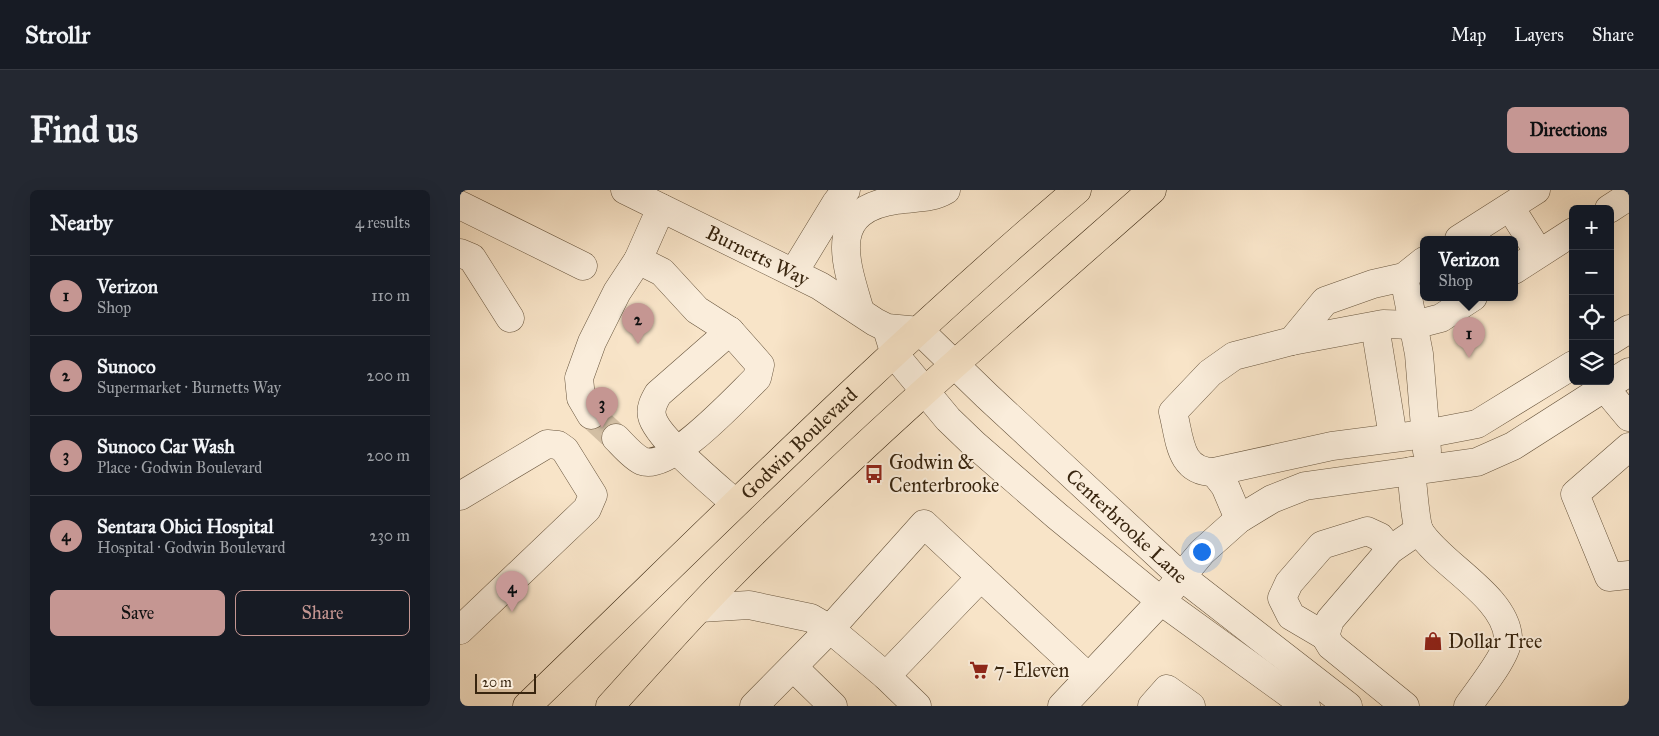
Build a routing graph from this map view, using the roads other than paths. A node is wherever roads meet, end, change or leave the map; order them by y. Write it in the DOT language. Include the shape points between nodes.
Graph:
graph roads {
  1 [pos="625,190"];
  2 [pos="846,190"];
  3 [pos="946,190"];
  4 [pos="1077,190"];
  5 [pos="1152,190"];
  6 [pos="1536,190"];
  7 [pos="1629,196"];
  8 [pos="460,205"];
  9 [pos="1614,206"];
  10 [pos="1510,207"];
  11 [pos="662,208"];
  12 [pos="490,220"];
  13 [pos="1569,234"];
  14 [pos="1464,236"];
  15 [pos="1539,253"];
  16 [pos="466,256"];
  17 [pos="638,260"];
  18 [pos="583,266"];
  19 [pos="1518,267"];
  20 [pos="1414,269"];
  21 [pos="794,272"];
  22 [pos="1467,301"];
  23 [pos="860,311"];
  24 [pos="510,318"];
  25 [pos="1414,325"];
  26 [pos="1376,326"];
  27 [pos="887,328"];
  28 [pos="1629,329"];
  29 [pos="730,331"];
  30 [pos="920,331"];
  31 [pos="1612,340"];
  32 [pos="1292,341"];
  33 [pos="895,355"];
  34 [pos="955,365"];
  35 [pos="1569,367"];
  36 [pos="1629,372"];
  37 [pos="1604,387"];
  38 [pos="926,391"];
  39 [pos="591,415"];
  40 [pos="1629,417"];
  41 [pos="1425,434"];
  42 [pos="1393,437"];
  43 [pos="616,438"];
  44 [pos="1629,447"];
  45 [pos="679,451"];
  46 [pos="1420,471"];
  47 [pos="1214,472"];
  48 [pos="460,496"];
  49 [pos="735,503"];
  50 [pos="1240,519"];
  51 [pos="1419,530"];
  52 [pos="1390,550"];
  53 [pos="1629,575"];
  54 [pos="981,577"];
  55 [pos="1182,577"];
  56 [pos="1161,601"];
  57 [pos="700,608"];
  58 [pos="789,612"];
  59 [pos="830,629"];
  60 [pos="460,630"];
  61 [pos="1326,636"];
  62 [pos="793,667"];
  63 [pos="886,676"];
  64 [pos="1088,677"];
  65 [pos="527,706"];
  66 [pos="610,706"];
  67 [pos="754,706"];
  68 [pos="833,706"];
  69 [pos="917,706"];
  70 [pos="1062,706"];
  71 [pos="1152,706"];
  72 [pos="1191,706"];
  73 [pos="1306,706"];
  74 [pos="1348,706"];
  75 [pos="1405,706"];
  76 [pos="1468,706"];
  1 -- 11 [label="street, Burnetts Way"];
  2 -- 21 [label="street"];
  3 -- 23 [label="street" via="924,198 879,203 854,222 844,250"];
  4 -- 30 [label="highway, Godwin Boulevard"];
  5 -- 34 [label="highway"];
  6 -- 10 [label="street"];
  7 -- 9 [label="street"];
  8 -- 12 [label="street"];
  10 -- 14 [label="street"];
  10 -- 15 [label="street"];
  11 -- 17 [label="street"];
  11 -- 21 [label="street, Burnetts Way"];
  12 -- 16 [label="street"];
  12 -- 18 [label="street"];
  13 -- 15 [label="street"];
  15 -- 19 [label="street"];
  16 -- 24 [label="street"];
  17 -- 29 [label="street" via="662,272 697,310"];
  17 -- 39 [label="street" via="617,292 579,378 581,398"];
  20 -- 25 [label="street"];
  20 -- 32 [label="street" via="1325,301"];
  21 -- 23 [label="street, Burnetts Way"];
  22 -- 25 [label="street" via="1441,318"];
  23 -- 27 [label="street, Burnetts Way"];
  25 -- 26 [label="street"];
  25 -- 41 [label="street"];
  26 -- 32 [label="street"];
  26 -- 42 [label="street"];
  27 -- 30 [label="street, Burnetts Way"];
  27 -- 33 [label="street"];
  28 -- 31 [label="street"];
  29 -- 45 [label="street" via="658,394 652,406 655,425"];
  29 -- 45 [label="street" via="760,365 760,373"];
  30 -- 33 [label="highway, Godwin Boulevard"];
  30 -- 34 [label="street, Centerbrooke Lane"];
  32 -- 47 [label="street" via="1234,356 1210,373 1173,412 1185,460 1200,472"];
  33 -- 38 [label="street, Centerbrooke Lane"];
  33 -- 49 [label="highway, Godwin Boulevard"];
  34 -- 38 [label="highway"];
  34 -- 55 [label="street, Centerbrooke Lane"];
  35 -- 41 [label="street" via="1477,424"];
  36 -- 37 [label="street"];
  37 -- 40 [label="street"];
  37 -- 46 [label="street" via="1513,446 1477,462"];
  38 -- 56 [label="street, Centerbrooke Lane" via="974,444"];
  38 -- 57 [label="highway" via="826,482"];
  41 -- 42 [label="street"];
  41 -- 46 [label="street"];
  42 -- 47 [label="street" via="1332,446"];
  43 -- 45 [label="street" via="642,460 656,462"];
  44 -- 53 [label="street" via="1575,494 1609,577"];
  45 -- 49 [label="street"];
  46 -- 50 [label="street" via="1305,486 1272,499"];
  46 -- 51 [label="street"];
  47 -- 50 [label="street" via="1225,486"];
  48 -- 60 [label="street" via="547,444 558,445 564,450 593,495 587,508"];
  49 -- 65 [label="highway, Godwin Boulevard"];
  50 -- 55 [label="street" via="1202,552"];
  51 -- 52 [label="street"];
  51 -- 76 [label="street" via="1499,611 1508,637 1499,662"];
  52 -- 61 [label="street" via="1330,620"];
  52 -- 61 [label="street" via="1380,537 1367,531 1346,536 1322,545 1289,583 1282,598 1291,616"];
  54 -- 59 [label="street" via="924,524"];
  54 -- 63 [label="street"];
  54 -- 64 [label="street"];
  55 -- 56 [label="street"];
  55 -- 74 [label="street, Centerbrooke Lane"];
  56 -- 64 [label="street"];
  56 -- 73 [label="street, Centerbrooke Lane"];
  57 -- 58 [label="street" via="749,604"];
  57 -- 66 [label="highway"];
  58 -- 59 [label="street" via="811,618"];
  58 -- 62 [label="street" via="795,626 797,650"];
  59 -- 62 [label="street"];
  59 -- 63 [label="street"];
  61 -- 75 [label="street" via="1331,646"];
  62 -- 67 [label="street"];
  62 -- 68 [label="street"];
  63 -- 69 [label="street"];
  64 -- 70 [label="street"];
  71 -- 72 [label="street" via="1167,689"];
}
